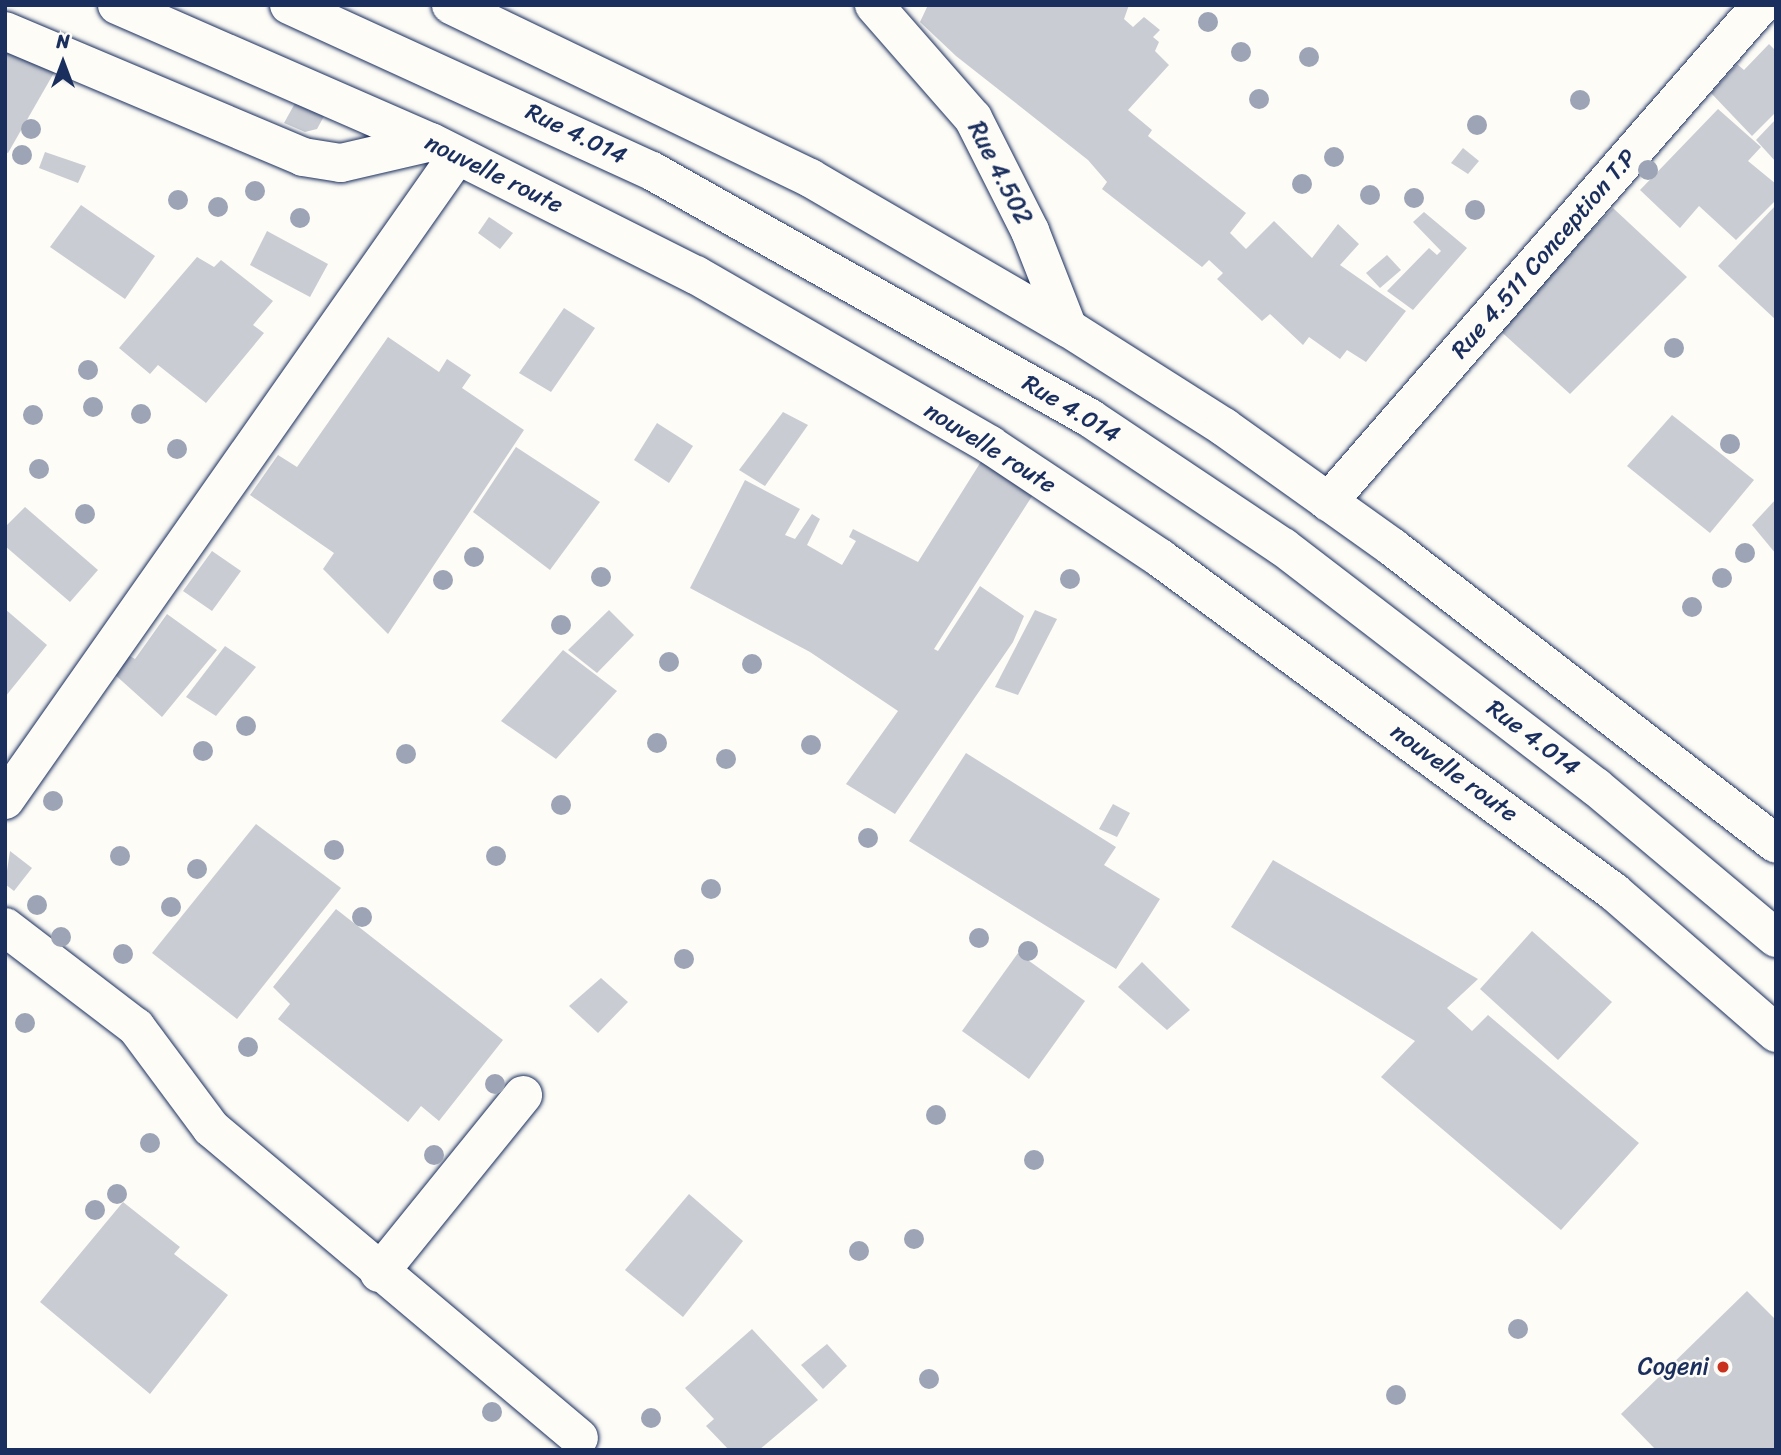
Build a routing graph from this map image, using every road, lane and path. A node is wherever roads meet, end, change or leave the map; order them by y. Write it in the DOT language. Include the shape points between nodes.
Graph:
graph roads {
  1 [pos="117,5"];
  2 [pos="289,5"];
  3 [pos="451,5"];
  4 [pos="874,5"];
  5 [pos="1761,5"];
  6 [pos="5,31"];
  7 [pos="444,149"];
  8 [pos="1068,328"];
  9 [pos="1328,502"];
  10 [pos="5,800"];
  11 [pos="1776,844"];
  12 [pos="5,927"];
  13 [pos="1776,938"];
  14 [pos="1776,1033"];
  15 [pos="523,1095"];
  16 [pos="379,1273"];
  17 [pos="579,1438"];
  1 -- 7 [label="main road, nouvelle route"];
  2 -- 13 [label="main road, Rue 4.014" via="652,171 1090,418 1283,547 1597,787"];
  3 -- 8 [label="main road" via="810,178"];
  4 -- 8 [label="main road, Rue 4.502" via="974,118 1030,231"];
  5 -- 9 [label="main road, Rue 4.511 Conception T.P"];
  6 -- 7 [label="main road" via="303,158 341,163"];
  7 -- 10 [label="main road"];
  7 -- 14 [label="main road, nouvelle route" via="696,275 990,444 1160,558 1614,892"];
  8 -- 9 [label="main road"];
  9 -- 11 [label="main road"];
  12 -- 16 [label="main road" via="136,1027 211,1128"];
  15 -- 16 [label="main road"];
  16 -- 17 [label="main road"];
}
